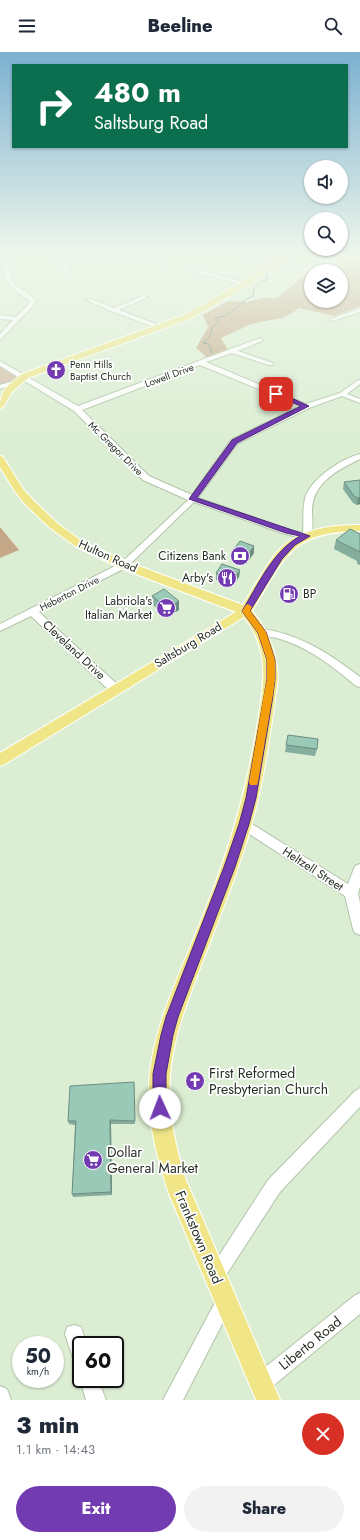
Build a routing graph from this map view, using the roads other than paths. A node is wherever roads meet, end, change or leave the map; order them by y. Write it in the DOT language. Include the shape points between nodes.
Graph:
graph roads {
  1 [pos="0,317"];
  2 [pos="132,317"];
  3 [pos="185,317"];
  4 [pos="340,317"];
  5 [pos="18,319"];
  6 [pos="331,320"];
  7 [pos="159,327"];
  8 [pos="0,338"];
  9 [pos="260,340"];
  10 [pos="233,351"];
  11 [pos="0,363"];
  12 [pos="202,363"];
  13 [pos="271,364"];
  14 [pos="25,376"];
  15 [pos="16,382"];
  16 [pos="359,382"];
  17 [pos="0,387"];
  18 [pos="342,394"];
  19 [pos="360,401"];
  20 [pos="0,405"];
  21 [pos="306,406"];
  22 [pos="77,409"];
  23 [pos="360,456"];
  24 [pos="0,459"];
  25 [pos="193,499"];
  26 [pos="360,528"];
  27 [pos="307,536"];
  28 [pos="124,565"];
  29 [pos="246,611"];
  30 [pos="33,612"];
  31 [pos="0,628"];
  32 [pos="262,632"];
  33 [pos="360,683"];
  34 [pos="115,689"];
  35 [pos="0,760"];
  36 [pos="244,824"];
  37 [pos="360,870"];
  38 [pos="351,893"];
  39 [pos="360,929"];
  40 [pos="360,1096"];
  41 [pos="215,1278"];
  42 [pos="225,1301"];
  43 [pos="360,1302"];
  44 [pos="92,1388"];
  45 [pos="264,1392"];
  46 [pos="0,1396"];
  47 [pos="1,1400"];
  48 [pos="96,1400"];
  49 [pos="173,1400"];
  1 -- 5 [label="street"];
  2 -- 7 [label="street"];
  3 -- 7 [label="main road"];
  4 -- 6 [label="street"];
  5 -- 8 [label="street"];
  7 -- 14 [label="main road"];
  9 -- 10 [label="street, Lowell Drive"];
  10 -- 12 [label="street, Lowell Drive"];
  10 -- 13 [label="street"];
  11 -- 14 [label="street, Mc Gregor Drive"];
  12 -- 21 [label="street"];
  12 -- 22 [label="street, Lowell Drive"];
  14 -- 15 [label="main road"];
  14 -- 22 [label="street, Mc Gregor Drive"];
  15 -- 17 [label="street"];
  15 -- 20 [label="main road"];
  16 -- 18 [label="street, Heberton Drive"];
  18 -- 19 [label="street"];
  18 -- 21 [label="street, Heberton Drive"];
  21 -- 25 [label="street, Heberton Drive" via="234,442"];
  22 -- 25 [label="street, Mc Gregor Drive" via="146,478"];
  23 -- 27 [label="street" via="333,470 315,486 308,504"];
  24 -- 28 [label="main road, Hulton Road" via="19,490 53,525 91,550"];
  25 -- 27 [label="street, Mc Gregor Drive" via="288,532"];
  25 -- 28 [label="street, Heberton Drive"];
  26 -- 27 [label="main road, Saltsburg Road" via="339,528"];
  27 -- 29 [label="main road, Saltsburg Road" via="292,544 279,557"];
  28 -- 29 [label="main road, Hulton Road"];
  28 -- 30 [label="street, Heberton Drive"];
  29 -- 32 [label="main road, Frankstown Road"];
  29 -- 34 [label="main road, Saltsburg Road"];
  30 -- 31 [label="street, Heberton Drive"];
  30 -- 34 [label="street, Cleveland Drive"];
  32 -- 33 [label="street" via="286,636 335,662"];
  32 -- 36 [label="main road, Frankstown Road" via="271,660 271,679 251,798"];
  34 -- 35 [label="main road, Saltsburg Road"];
  36 -- 38 [label="street, Heltzell Street"];
  36 -- 41 [label="main road, Frankstown Road" via="172,1017 160,1074 161,1120 170,1167"];
  37 -- 38 [label="street"];
  38 -- 39 [label="street, Heltzell Street"];
  40 -- 41 [label="street" via="274,1186"];
  41 -- 42 [label="main road, Frankstown Road"];
  42 -- 45 [label="main road, Frankstown Road"];
  42 -- 49 [label="street"];
  43 -- 45 [label="street, Liberto Road"];
  44 -- 48 [label="street"];
  46 -- 47 [label="street"];
}
